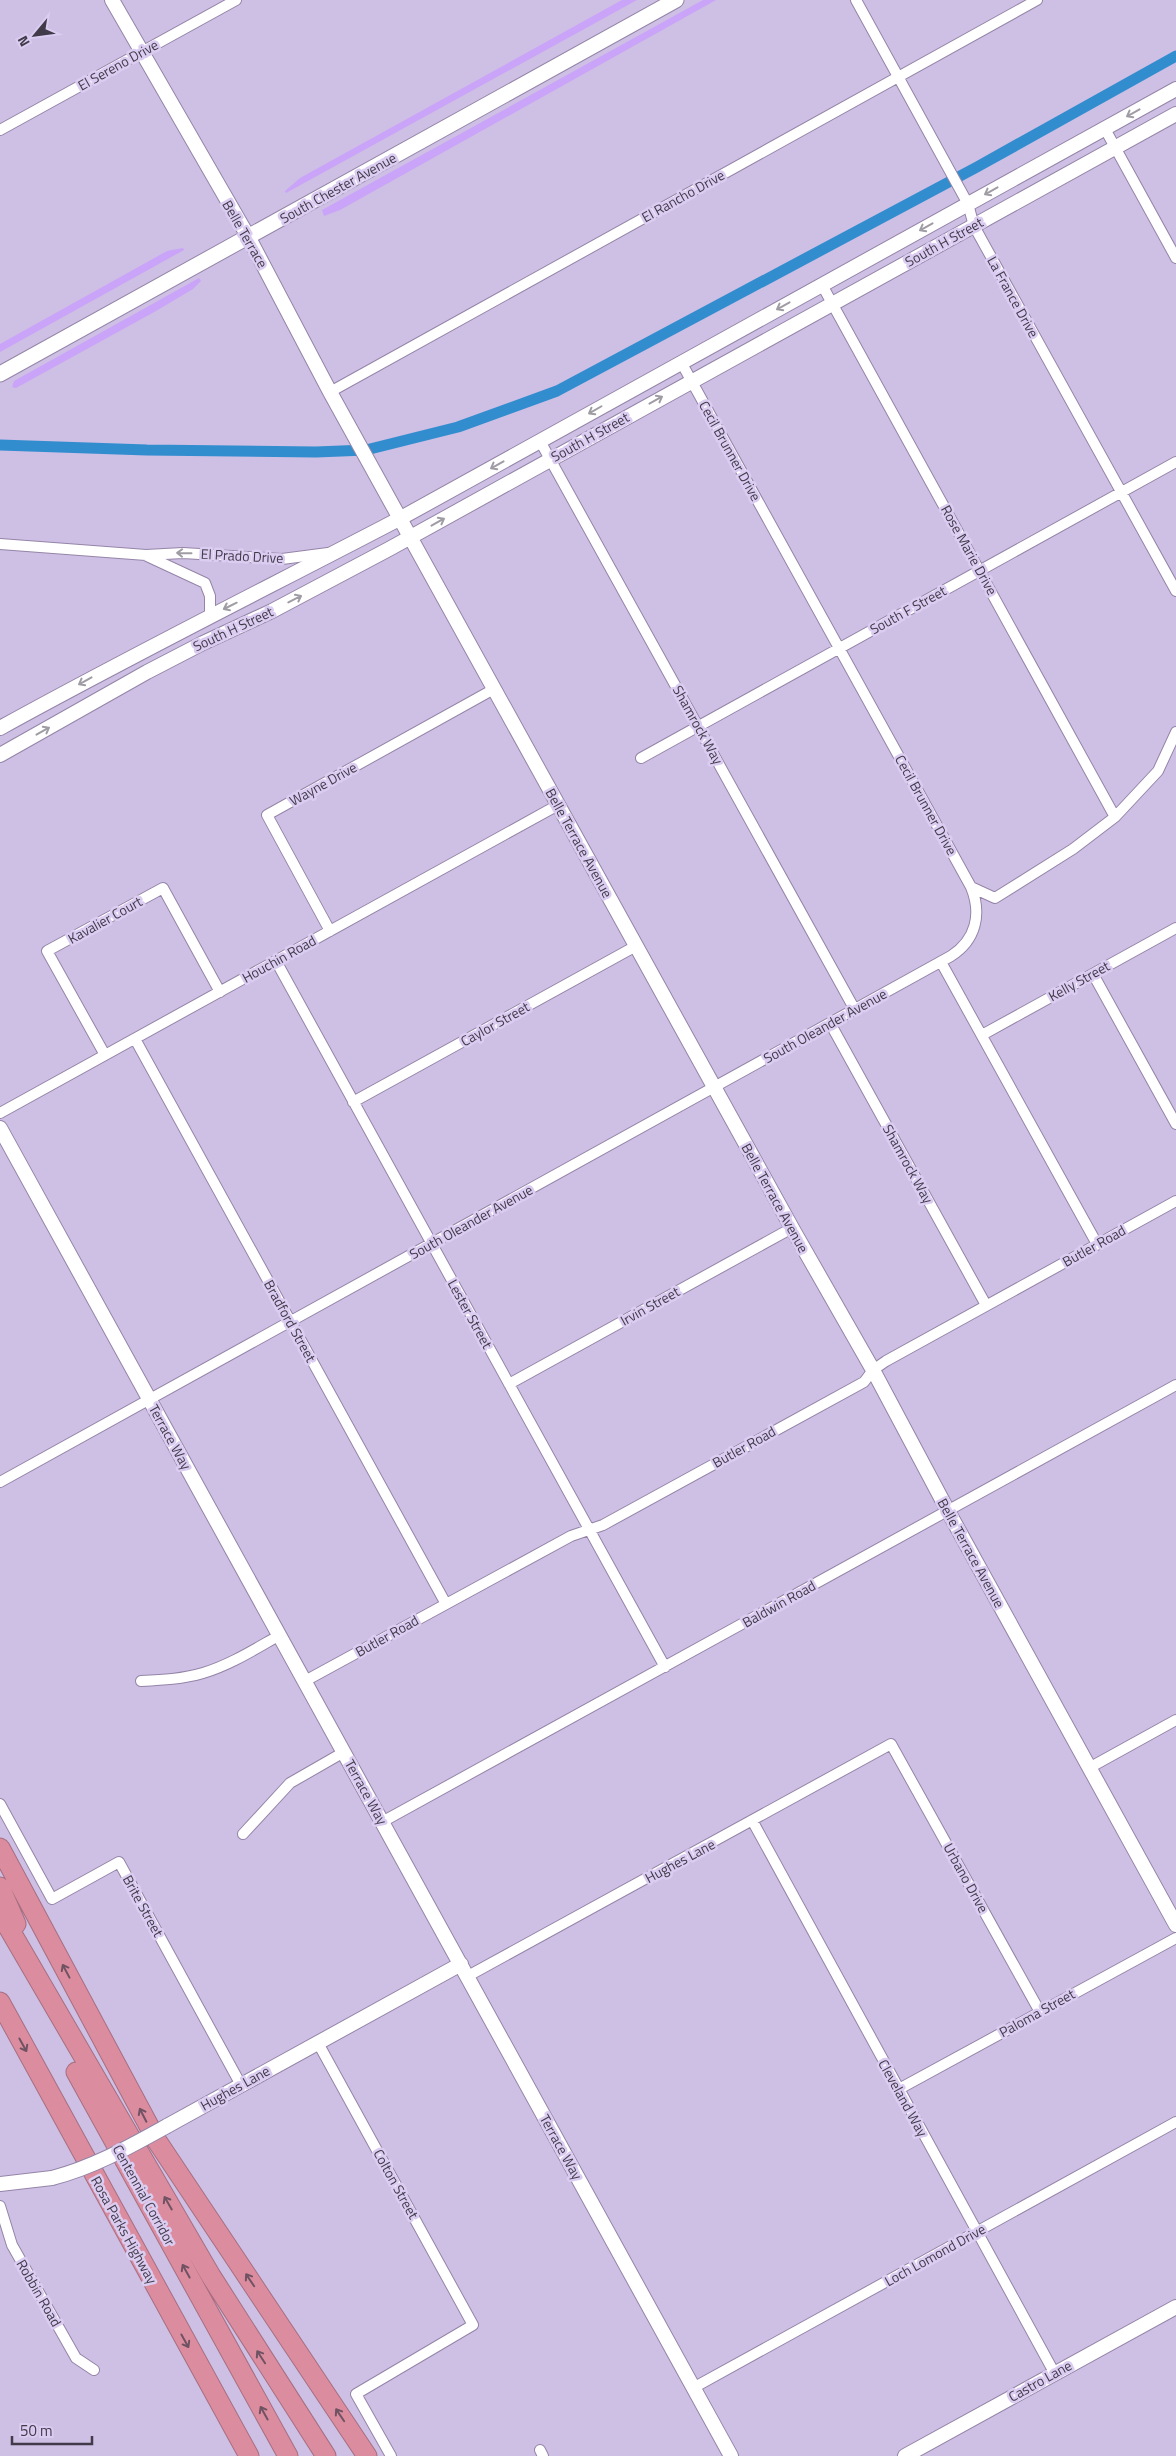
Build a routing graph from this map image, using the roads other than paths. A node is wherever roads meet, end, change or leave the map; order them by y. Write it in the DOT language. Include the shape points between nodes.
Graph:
graph roads {
  1 [pos="112,0"];
  2 [pos="236,0"];
  3 [pos="676,0"];
  4 [pos="856,0"];
  5 [pos="1037,0"];
  6 [pos="141,53"];
  7 [pos="899,77"];
  8 [pos="1176,89"];
  9 [pos="1176,114"];
  10 [pos="1104,129"];
  11 [pos="0,130"];
  12 [pos="1115,147"];
  13 [pos="968,204"];
  14 [pos="974,226"];
  15 [pos="248,238"];
  16 [pos="1176,258"];
  17 [pos="822,285"];
  18 [pos="832,302"];
  19 [pos="680,362"];
  20 [pos="0,374"];
  21 [pos="692,381"];
  22 [pos="330,392"];
  23 [pos="540,441"];
  24 [pos="551,459"];
  25 [pos="1176,462"];
  26 [pos="374,471"];
  27 [pos="1121,492"];
  28 [pos="401,518"];
  29 [pos="411,537"];
  30 [pos="0,544"];
  31 [pos="337,551"];
  32 [pos="146,555"];
  33 [pos="980,570"];
  34 [pos="1176,591"];
  35 [pos="210,616"];
  36 [pos="840,648"];
  37 [pos="494,689"];
  38 [pos="699,727"];
  39 [pos="0,728"];
  40 [pos="1176,732"];
  41 [pos="0,755"];
  42 [pos="641,758"];
  43 [pos="558,805"];
  44 [pos="1116,817"];
  45 [pos="971,887"];
  46 [pos="1176,928"];
  47 [pos="330,931"];
  48 [pos="636,946"];
  49 [pos="276,961"];
  50 [pos="941,962"];
  51 [pos="1093,974"];
  52 [pos="220,992"];
  53 [pos="855,1010"];
  54 [pos="830,1023"];
  55 [pos="982,1035"];
  56 [pos="134,1039"];
  57 [pos="105,1055"];
  58 [pos="714,1087"];
  59 [pos="354,1102"];
  60 [pos="0,1113"];
  61 [pos="1176,1124"];
  62 [pos="0,1128"];
  63 [pos="1176,1201"];
  64 [pos="792,1228"];
  65 [pos="431,1243"];
  66 [pos="1097,1244"];
  67 [pos="986,1305"];
  68 [pos="290,1321"];
  69 [pos="873,1370"];
  70 [pos="509,1384"];
  71 [pos="1176,1385"];
  72 [pos="149,1399"];
  73 [pos="0,1482"];
  74 [pos="948,1511"];
  75 [pos="590,1529"];
  76 [pos="446,1604"];
  77 [pos="280,1635"];
  78 [pos="665,1667"];
  79 [pos="141,1681"];
  80 [pos="305,1681"];
  81 [pos="1176,1720"];
  82 [pos="891,1744"];
  83 [pos="344,1752"];
  84 [pos="1089,1768"];
  85 [pos="0,1804"];
  86 [pos="382,1822"];
  87 [pos="753,1822"];
  88 [pos="243,1834"];
  89 [pos="0,1848"];
  90 [pos="0,1888"];
  91 [pos="0,1913"];
  92 [pos="1176,1925"];
  93 [pos="0,1933"];
  94 [pos="1176,1938"];
  95 [pos="461,1964"];
  96 [pos="34,1972"];
  97 [pos="468,1976"];
  98 [pos="0,2002"];
  99 [pos="1040,2012"];
  100 [pos="318,2043"];
  101 [pos="241,2085"];
  102 [pos="899,2089"];
  103 [pos="1176,2122"];
  104 [pos="0,2184"];
  105 [pos="0,2206"];
  106 [pos="977,2232"];
  107 [pos="1176,2307"];
  108 [pos="94,2370"];
  109 [pos="1054,2374"];
  110 [pos="694,2388"];
  111 [pos="249,2456"];
  112 [pos="288,2456"];
  113 [pos="326,2456"];
  114 [pos="367,2456"];
  115 [pos="392,2456"];
  116 [pos="731,2456"];
  117 [pos="905,2456"];
  1 -- 6 [label="street, Belle Terrace"];
  2 -- 6 [label="street, El Sereno Drive"];
  3 -- 15 [label="main road, South Chester Avenue"];
  4 -- 7 [label="street, La France Drive"];
  5 -- 7 [label="street, El Rancho Drive"];
  6 -- 11 [label="street, El Sereno Drive"];
  6 -- 15 [label="street, Belle Terrace"];
  7 -- 13 [label="street, La France Drive"];
  7 -- 22 [label="street, El Rancho Drive"];
  8 -- 10 [label="street, South H Street, one-way"];
  9 -- 12 [label="street, South H Street"];
  10 -- 12 [label="street"];
  10 -- 13 [label="street, South H Street, one-way"];
  12 -- 14 [label="street, South H Street"];
  12 -- 16 [label="street"];
  13 -- 14 [label="street, La France Drive"];
  13 -- 17 [label="street, South H Street, one-way"];
  14 -- 18 [label="street, South H Street"];
  14 -- 27 [label="street, La France Drive"];
  15 -- 20 [label="main road, South Chester Avenue"];
  15 -- 22 [label="street, Belle Terrace"];
  17 -- 18 [label="street, Rose Marie Drive"];
  17 -- 19 [label="street, South H Street, one-way"];
  18 -- 21 [label="street, South H Street"];
  18 -- 33 [label="street, Rose Marie Drive"];
  19 -- 21 [label="street, Cecil Brunner Drive"];
  19 -- 23 [label="street, South H Street, one-way"];
  24 -- 21 [label="street, South H Street, one-way"];
  21 -- 36 [label="street, Cecil Brunner Drive"];
  22 -- 26 [label="street, Belle Terrace"];
  23 -- 24 [label="street, Shamrock Way"];
  23 -- 28 [label="street, South H Street, one-way"];
  29 -- 24 [label="street, South H Street, one-way"];
  24 -- 38 [label="street, Shamrock Way"];
  25 -- 27 [label="street, South F Street"];
  26 -- 28 [label="street, Belle Terrace Avenue"];
  27 -- 33 [label="street, South F Street"];
  27 -- 34 [label="street, La France Drive"];
  28 -- 29 [label="street, Belle Terrace Avenue"];
  28 -- 31 [label="street, South H Street"];
  29 -- 37 [label="street, Belle Terrace Avenue"];
  41 -- 29 [label="street, South H Street, one-way" via="147,672 321,586"];
  30 -- 32 [label="street, El Prado Drive"];
  31 -- 32 [label="street, El Prado Drive, one-way" via="282,559 183,553"];
  31 -- 35 [label="street, South H Street, one-way"];
  32 -- 35 [label="street, El Prado Drive" via="205,583 210,596"];
  33 -- 36 [label="street, South F Street"];
  33 -- 44 [label="street, Rose Marie Drive"];
  35 -- 39 [label="street, South H Street, one-way"];
  36 -- 38 [label="street, South F Street"];
  36 -- 45 [label="street, Cecil Brunner Drive"];
  37 -- 43 [label="street, Belle Terrace Avenue"];
  37 -- 47 [label="street, Wayne Drive" via="267,815"];
  38 -- 42 [label="street, South F Street"];
  38 -- 53 [label="street, Shamrock Way"];
  40 -- 44 [label="street" via="1158,771"];
  43 -- 47 [label="street, Houchin Road"];
  43 -- 48 [label="street, Belle Terrace Avenue"];
  44 -- 45 [label="street" via="996,898"];
  45 -- 50 [label="street, Cecil Brunner Drive" via="977,907 974,931 958,951"];
  46 -- 51 [label="street, Kelly Street"];
  47 -- 49 [label="street, Houchin Road"];
  48 -- 58 [label="street, Belle Terrace Avenue"];
  48 -- 59 [label="street, Caylor Street"];
  49 -- 52 [label="street, Houchin Road"];
  49 -- 59 [label="street, Lester Street"];
  50 -- 53 [label="street, South Oleander Avenue"];
  50 -- 55 [label="street"];
  51 -- 55 [label="street, Kelly Street"];
  51 -- 61 [label="street"];
  52 -- 56 [label="street, Houchin Road"];
  52 -- 57 [label="street, Kavalier Court" via="163,888 47,951"];
  53 -- 54 [label="street, South Oleander Avenue"];
  54 -- 58 [label="street, South Oleander Avenue"];
  54 -- 67 [label="street, Shamrock Way"];
  55 -- 66 [label="street"];
  56 -- 57 [label="street, Houchin Road"];
  56 -- 68 [label="street, Bradford Street"];
  57 -- 60 [label="street, Houchin Road"];
  58 -- 64 [label="street, Belle Terrace Avenue"];
  58 -- 65 [label="street, South Oleander Avenue"];
  59 -- 65 [label="street, Lester Street"];
  62 -- 72 [label="street, Terrace Way"];
  63 -- 66 [label="street, Butler Road"];
  64 -- 69 [label="street, Belle Terrace Avenue"];
  64 -- 70 [label="street, Irvin Street"];
  65 -- 68 [label="street, South Oleander Avenue"];
  65 -- 70 [label="street, Lester Street"];
  66 -- 67 [label="street, Butler Road"];
  67 -- 69 [label="street, Butler Road"];
  68 -- 72 [label="street, South Oleander Avenue"];
  68 -- 76 [label="street, Bradford Street"];
  69 -- 74 [label="street, Belle Terrace Avenue"];
  69 -- 75 [label="street, Butler Road" via="864,1382 603,1525"];
  70 -- 75 [label="street, Lester Street"];
  71 -- 74 [label="street, Baldwin Road"];
  72 -- 73 [label="street, South Oleander Avenue"];
  72 -- 77 [label="street, Terrace Way"];
  74 -- 78 [label="street, Baldwin Road"];
  74 -- 84 [label="street, Belle Terrace Avenue"];
  75 -- 76 [label="street, Butler Road" via="571,1536"];
  75 -- 78 [label="street, Lester Street"];
  76 -- 80 [label="street, Butler Road"];
  77 -- 79 [label="street" via="223,1666 202,1673"];
  77 -- 80 [label="street, Terrace Way"];
  78 -- 86 [label="street, Baldwin Road"];
  80 -- 83 [label="street, Terrace Way"];
  81 -- 84 [label="street"];
  82 -- 87 [label="street, Hughes Lane"];
  82 -- 99 [label="street, Urbano Drive"];
  83 -- 86 [label="street, Terrace Way"];
  83 -- 88 [label="street" via="290,1783"];
  84 -- 92 [label="street, Belle Terrace Avenue"];
  85 -- 101 [label="street, Brite Street" via="52,1899 119,1862"];
  86 -- 95 [label="street, Terrace Way"];
  87 -- 97 [label="street, Hughes Lane"];
  87 -- 102 [label="street, Cleveland Way"];
  114 -- 89 [label="highway, one-way" via="157,2141"];
  90 -- 96 [label="highway" via="32,1960"];
  91 -- 96 [label="highway"];
  112 -- 93 [label="highway, Centennial Corridor, one-way"];
  94 -- 99 [label="street, Paloma Street"];
  95 -- 97 [label="street, Terrace Way"];
  95 -- 100 [label="street, Hughes Lane"];
  113 -- 96 [label="highway, one-way" via="211,2276"];
  97 -- 110 [label="street, Terrace Way"];
  98 -- 111 [label="highway, Rosa Parks Highway, one-way"];
  99 -- 102 [label="street, Paloma Street"];
  100 -- 101 [label="street, Hughes Lane"];
  100 -- 115 [label="street, Colton Street" via="473,2325 356,2394"];
  101 -- 104 [label="street, Hughes Lane, bridge" via="108,2158 78,2171 52,2178"];
  102 -- 106 [label="street, Cleveland Way"];
  103 -- 106 [label="street, Loch Lomond Drive"];
  105 -- 108 [label="street, Robbin Road" via="12,2245 76,2358"];
  106 -- 109 [label="street, Cleveland Way"];
  106 -- 110 [label="street, Loch Lomond Drive"];
  107 -- 109 [label="street, Castro Lane"];
  109 -- 117 [label="street, Castro Lane"];
  110 -- 116 [label="street, Terrace Way"];
}
